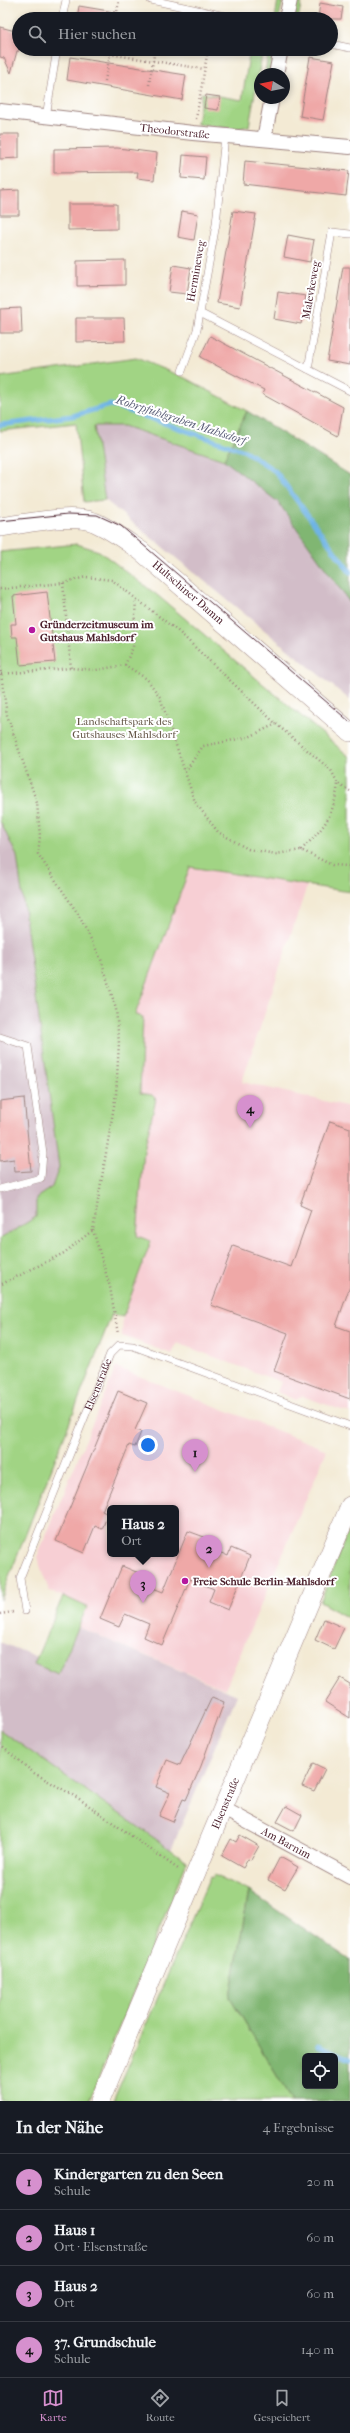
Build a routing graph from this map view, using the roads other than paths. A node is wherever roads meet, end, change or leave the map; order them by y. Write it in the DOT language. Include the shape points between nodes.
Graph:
graph roads {
  1 [pos="66,0"];
  2 [pos="151,0"];
  3 [pos="290,0"];
  4 [pos="63,12"];
  5 [pos="207,12"];
  6 [pos="287,12"];
  7 [pos="338,45"];
  8 [pos="350,48"];
  9 [pos="56,56"];
  10 [pos="280,56"];
  11 [pos="277,68"];
  12 [pos="271,104"];
  13 [pos="0,111"];
  14 [pos="46,117"];
  15 [pos="225,136"];
  16 [pos="264,140"];
  17 [pos="350,147"];
  18 [pos="350,234"];
  19 [pos="200,313"];
  20 [pos="308,370"];
  21 [pos="182,371"];
  22 [pos="350,391"];
  23 [pos="0,527"];
  24 [pos="350,732"];
  25 [pos="0,1037"];
  26 [pos="0,1189"];
  27 [pos="350,1426"];
  28 [pos="349,1512"];
  29 [pos="25,1611"];
  30 [pos="222,1808"];
  31 [pos="350,1877"];
  32 [pos="100,2101"];
  1 -- 4 [label="lane"];
  2 -- 5 [label="lane"];
  3 -- 6 [label="street"];
  7 -- 8 [label="lane"];
  9 -- 14 [label="lane"];
  10 -- 11 [label="street"];
  12 -- 16 [label="street"];
  13 -- 14 [label="street, Theodorstraße"];
  14 -- 15 [label="street, Theodorstraße"];
  15 -- 16 [label="street, Theodorstraße"];
  15 -- 19 [label="lane, Hermineweg" via="216,224"];
  16 -- 17 [label="street, Theodorstraße"];
  18 -- 20 [label="lane, Malevkeweg" via="332,232"];
  19 -- 20 [label="lane, Hermineweg"];
  19 -- 21 [label="lane" via="197,330"];
  20 -- 22 [label="lane, Hermineweg"];
  23 -- 24 [label="street, Hultschiner Damm" via="73,519 93,522 110,530 141,551"];
  25 -- 26 [label="lane" via="28,1046 43,1153 41,1178"];
  27 -- 29 [label="lane, Elsenstraße" via="133,1346 119,1345 110,1354 20,1578"];
  28 -- 30 [label="street, Elsenstraße"];
  30 -- 31 [label="street, Am Barnim"];
  30 -- 32 [label="street, Elsenstraße"];
}
